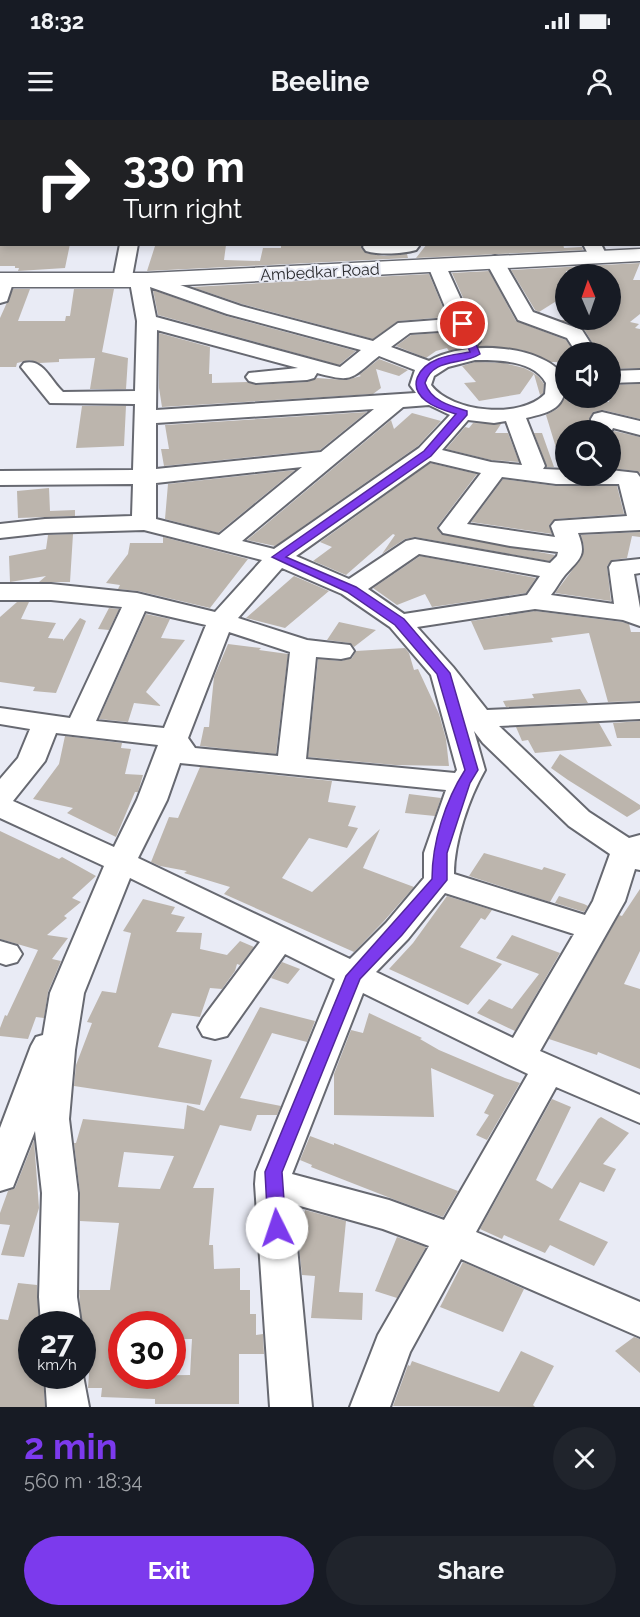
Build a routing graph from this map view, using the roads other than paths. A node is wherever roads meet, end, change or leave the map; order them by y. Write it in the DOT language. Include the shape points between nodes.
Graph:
graph roads {
  1 [pos="129,246"];
  2 [pos="372,247"];
  3 [pos="595,250"];
  4 [pos="412,252"];
  5 [pos="639,258"];
  6 [pos="495,262"];
  7 [pos="437,266"];
  8 [pos="136,280"];
  9 [pos="2,285"];
  10 [pos="147,321"];
  11 [pos="463,324"];
  12 [pos="580,342"];
  13 [pos="375,348"];
  14 [pos="475,354"];
  15 [pos="31,367"];
  16 [pos="429,368"];
  17 [pos="327,372"];
  18 [pos="256,376"];
  19 [pos="555,376"];
  20 [pos="640,376"];
  21 [pos="621,377"];
  22 [pos="555,396"];
  23 [pos="430,399"];
  24 [pos="397,401"];
  25 [pos="146,407"];
  26 [pos="463,413"];
  27 [pos="514,415"];
  28 [pos="621,426"];
  29 [pos="640,428"];
  30 [pos="427,453"];
  31 [pos="327,458"];
  32 [pos="496,470"];
  33 [pos="555,476"];
  34 [pos="145,477"];
  35 [pos="621,477"];
  36 [pos="0,478"];
  37 [pos="144,523"];
  38 [pos="640,523"];
  39 [pos="0,531"];
  40 [pos="222,544"];
  41 [pos="572,546"];
  42 [pos="278,557"];
  43 [pos="640,566"];
  44 [pos="555,571"];
  45 [pos="351,590"];
  46 [pos="6,597"];
  47 [pos="137,601"];
  48 [pos="536,601"];
  49 [pos="634,615"];
  50 [pos="221,621"];
  51 [pos="399,622"];
  52 [pos="304,648"];
  53 [pos="341,651"];
  54 [pos="444,673"];
  55 [pos="640,711"];
  56 [pos="0,716"];
  57 [pos="478,718"];
  58 [pos="46,724"];
  59 [pos="80,727"];
  60 [pos="174,738"];
  61 [pos="291,767"];
  62 [pos="463,783"];
  63 [pos="0,798"];
  64 [pos="0,807"];
  65 [pos="635,852"];
  66 [pos="121,862"];
  67 [pos="439,880"];
  68 [pos="592,929"];
  69 [pos="280,938"];
  70 [pos="354,976"];
  71 [pos="67,993"];
  72 [pos="215,1026"];
  73 [pos="534,1062"];
  74 [pos="640,1110"];
  75 [pos="0,1177"];
  76 [pos="273,1184"];
  77 [pos="453,1239"];
  78 [pos="60,1311"];
  79 [pos="640,1320"];
  80 [pos="66,1389"];
  81 [pos="68,1407"];
  82 [pos="291,1407"];
  83 [pos="363,1407"];
  84 [pos="371,1407"];
  1 -- 8 [label="street"];
  2 -- 4 [label="street"];
  3 -- 5 [label="main road, Ambedkar Road"];
  3 -- 6 [label="main road, Ambedkar Road"];
  4 -- 7 [label="main road, Ambedkar Road"];
  4 -- 8 [label="main road, Ambedkar Road"];
  6 -- 7 [label="main road, Ambedkar Road"];
  6 -- 12 [label="street" via="525,316 575,334"];
  7 -- 11 [label="street"];
  8 -- 9 [label="main road, Ambedkar Road"];
  8 -- 10 [label="street"];
  8 -- 13 [label="street"];
  10 -- 17 [label="street"];
  10 -- 25 [label="street"];
  11 -- 13 [label="street" via="405,327"];
  11 -- 14 [label="street"];
  13 -- 16 [label="street"];
  13 -- 17 [label="street" via="343,374"];
  14 -- 16 [label="street" via="441,361"];
  14 -- 19 [label="street" via="527,361"];
  15 -- 25 [label="street" via="58,398"];
  16 -- 23 [label="street" via="420,383"];
  17 -- 18 [label="street"];
  20 -- 21 [label="street"];
  22 -- 27 [label="street" via="540,408"];
  23 -- 24 [label="street"];
  23 -- 26 [label="street"];
  24 -- 25 [label="street"];
  24 -- 31 [label="street"];
  25 -- 34 [label="street"];
  26 -- 27 [label="street"];
  26 -- 30 [label="street"];
  27 -- 32 [label="street" via="534,466 526,473"];
  28 -- 29 [label="street"];
  30 -- 32 [label="street"];
  30 -- 42 [label="street"];
  31 -- 34 [label="street"];
  31 -- 40 [label="street"];
  32 -- 33 [label="street"];
  32 -- 41 [label="street" via="452,528"];
  34 -- 36 [label="street"];
  34 -- 37 [label="street"];
  35 -- 38 [label="street" via="629,478"];
  37 -- 39 [label="street"];
  37 -- 40 [label="street"];
  38 -- 41 [label="street" via="563,526"];
  40 -- 42 [label="street"];
  41 -- 44 [label="street" via="569,558"];
  42 -- 45 [label="street"];
  42 -- 50 [label="street"];
  43 -- 49 [label="street" via="621,567"];
  44 -- 45 [label="street" via="415,546"];
  44 -- 48 [label="street"];
  45 -- 51 [label="street"];
  46 -- 47 [label="street" via="51,592"];
  47 -- 50 [label="street"];
  47 -- 59 [label="street"];
  48 -- 49 [label="street"];
  48 -- 51 [label="street"];
  50 -- 52 [label="street"];
  50 -- 60 [label="street"];
  51 -- 54 [label="street"];
  52 -- 53 [label="street"];
  52 -- 61 [label="street"];
  54 -- 57 [label="street"];
  54 -- 62 [label="street" via="471,770"];
  55 -- 57 [label="street"];
  56 -- 58 [label="street"];
  57 -- 65 [label="street" via="579,819"];
  58 -- 59 [label="street"];
  58 -- 63 [label="street" via="31,761"];
  59 -- 60 [label="street"];
  60 -- 61 [label="street" via="186,756"];
  60 -- 66 [label="street" via="152,800"];
  61 -- 62 [label="street"];
  62 -- 67 [label="street" via="439,853"];
  64 -- 66 [label="street"];
  65 -- 68 [label="street"];
  66 -- 69 [label="street"];
  66 -- 71 [label="street"];
  67 -- 68 [label="street"];
  67 -- 70 [label="street"];
  68 -- 73 [label="street"];
  69 -- 70 [label="street"];
  69 -- 72 [label="street"];
  70 -- 73 [label="street"];
  70 -- 76 [label="street" via="273,1172"];
  71 -- 75 [label="street"];
  71 -- 78 [label="street" via="51,1119 60,1193"];
  73 -- 74 [label="street"];
  73 -- 77 [label="street"];
  76 -- 77 [label="street" via="389,1215"];
  76 -- 82 [label="street"];
  77 -- 79 [label="street"];
  77 -- 84 [label="street" via="392,1347"];
  80 -- 81 [label="street"];
  83 -- 84 [label="street"];
}
